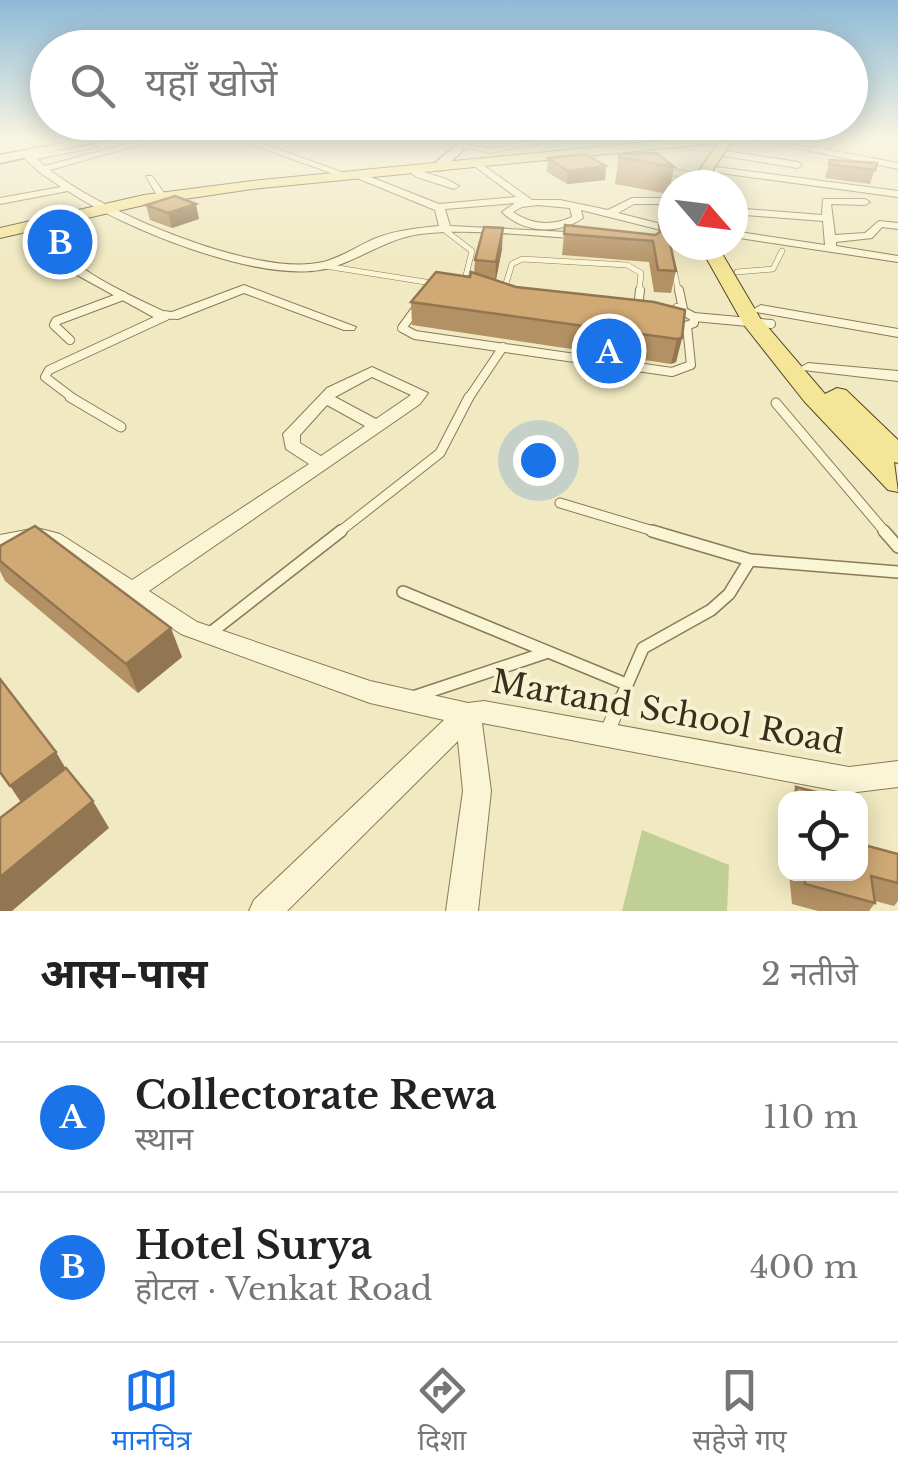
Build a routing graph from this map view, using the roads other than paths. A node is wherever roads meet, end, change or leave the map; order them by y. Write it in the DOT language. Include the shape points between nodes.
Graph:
graph roads {
  1 [pos="61,182"];
  2 [pos="151,182"];
  3 [pos="289,182"];
  4 [pos="370,182"];
  5 [pos="448,182"];
  6 [pos="501,182"];
  7 [pos="803,182"];
  8 [pos="454,186"];
  9 [pos="71,188"];
  10 [pos="898,194"];
  11 [pos="18,197"];
  12 [pos="162,197"];
  13 [pos="0,200"];
  14 [pos="526,200"];
  15 [pos="658,200"];
  16 [pos="865,202"];
  17 [pos="438,207"];
  18 [pos="101,208"];
  19 [pos="575,208"];
  20 [pos="748,212"];
  21 [pos="606,215"];
  22 [pos="35,216"];
  23 [pos="826,218"];
  24 [pos="898,226"];
  25 [pos="658,227"];
  26 [pos="446,230"];
  27 [pos="0,233"];
  28 [pos="748,235"];
  29 [pos="654,239"];
  30 [pos="658,239"];
  31 [pos="596,241"];
  32 [pos="831,243"];
  33 [pos="782,251"];
  34 [pos="898,259"];
  35 [pos="671,260"];
  36 [pos="719,260"];
  37 [pos="729,260"];
  38 [pos="275,262"];
  39 [pos="322,265"];
  40 [pos="736,272"];
  41 [pos="437,284"];
  42 [pos="463,287"];
  43 [pos="239,289"];
  44 [pos="476,289"];
  45 [pos="490,291"];
  46 [pos="504,292"];
  47 [pos="123,296"];
  48 [pos="510,301"];
  49 [pos="665,307"];
  50 [pos="683,310"];
  51 [pos="166,316"];
  52 [pos="638,317"];
  53 [pos="694,317"];
  54 [pos="761,318"];
  55 [pos="349,326"];
  56 [pos="668,326"];
  57 [pos="687,326"];
  58 [pos="898,334"];
  59 [pos="70,340"];
  60 [pos="502,347"];
  61 [pos="808,367"];
  62 [pos="880,374"];
  63 [pos="898,376"];
  64 [pos="898,390"];
  65 [pos="325,398"];
  66 [pos="776,403"];
  67 [pos="377,426"];
  68 [pos="121,427"];
  69 [pos="898,454"];
  70 [pos="320,463"];
  71 [pos="898,483"];
  72 [pos="560,503"];
  73 [pos="0,542"];
  74 [pos="898,547"];
  75 [pos="750,560"];
  76 [pos="898,572"];
  77 [pos="129,592"];
  78 [pos="402,592"];
  79 [pos="208,635"];
  80 [pos="546,652"];
  81 [pos="626,684"];
  82 [pos="406,700"];
  83 [pos="468,714"];
  84 [pos="606,734"];
  85 [pos="898,774"];
  86 [pos="265,911"];
  87 [pos="462,911"];
  1 -- 9 [label="street"];
  2 -- 12 [label="street"];
  3 -- 12 [label="main road"];
  4 -- 17 [label="street"];
  5 -- 8 [label="street"];
  6 -- 14 [label="street"];
  7 -- 10 [label="street"];
  9 -- 11 [label="street"];
  9 -- 18 [label="street"];
  11 -- 13 [label="street"];
  11 -- 22 [label="street"];
  12 -- 18 [label="main road"];
  14 -- 17 [label="street"];
  14 -- 19 [label="street"];
  14 -- 19 [label="street" via="510,207 510,217 531,225 560,225 578,218"];
  15 -- 21 [label="street" via="632,201"];
  16 -- 23 [label="street" via="826,201"];
  17 -- 26 [label="street"];
  18 -- 22 [label="main road"];
  18 -- 38 [label="street" via="211,250"];
  19 -- 21 [label="street"];
  20 -- 23 [label="street"];
  21 -- 25 [label="street"];
  22 -- 27 [label="main road"];
  22 -- 47 [label="street" via="54,256"];
  23 -- 32 [label="street"];
  24 -- 32 [label="street" via="879,224 868,236"];
  26 -- 31 [label="street"];
  26 -- 39 [label="street" via="394,236"];
  26 -- 42 [label="lane" via="472,251"];
  28 -- 32 [label="street"];
  29 -- 30 [label="street"];
  32 -- 34 [label="street"];
  33 -- 40 [label="lane" via="774,269"];
  35 -- 50 [label="lane"];
  36 -- 54 [label="main road"];
  37 -- 40 [label="main road"];
  38 -- 39 [label="street"];
  38 -- 43 [label="street"];
  39 -- 41 [label="lane"];
  40 -- 54 [label="main road"];
  41 -- 42 [label="lane"];
  41 -- 60 [label="lane" via="402,328"];
  42 -- 44 [label="lane"];
  43 -- 51 [label="street"];
  43 -- 55 [label="street"];
  45 -- 46 [label="lane"];
  46 -- 48 [label="lane"];
  46 -- 52 [label="lane" via="512,264 522,260 627,265 641,273"];
  47 -- 51 [label="street"];
  47 -- 59 [label="lane" via="56,321"];
  49 -- 50 [label="lane"];
  50 -- 53 [label="lane"];
  51 -- 68 [label="lane" via="45,377"];
  53 -- 54 [label="lane"];
  53 -- 57 [label="lane"];
  54 -- 58 [label="street"];
  54 -- 61 [label="main road"];
  54 -- 71 [label="main road" via="812,396"];
  56 -- 57 [label="lane"];
  57 -- 60 [label="lane" via="690,365 681,372"];
  60 -- 79 [label="lane" via="440,453"];
  61 -- 62 [label="street"];
  61 -- 69 [label="main road"];
  62 -- 63 [label="street"];
  62 -- 64 [label="street"];
  65 -- 67 [label="street"];
  65 -- 67 [label="street" via="372,371 420,393"];
  65 -- 70 [label="street" via="290,434 292,445"];
  66 -- 74 [label="lane"];
  67 -- 70 [label="street"];
  70 -- 77 [label="street"];
  72 -- 75 [label="lane"];
  73 -- 77 [label="street" via="53,539"];
  75 -- 76 [label="lane"];
  75 -- 81 [label="lane" via="710,610 643,648"];
  77 -- 79 [label="street" via="166,618"];
  78 -- 80 [label="lane"];
  79 -- 82 [label="street"];
  80 -- 81 [label="lane"];
  80 -- 82 [label="lane"];
  81 -- 84 [label="lane"];
  82 -- 83 [label="street"];
  83 -- 84 [label="street, Martand School Road"];
  83 -- 86 [label="street, Martand School Road"];
  83 -- 87 [label="street" via="477,791"];
  84 -- 85 [label="street, Martand School Road" via="849,780"];
}
